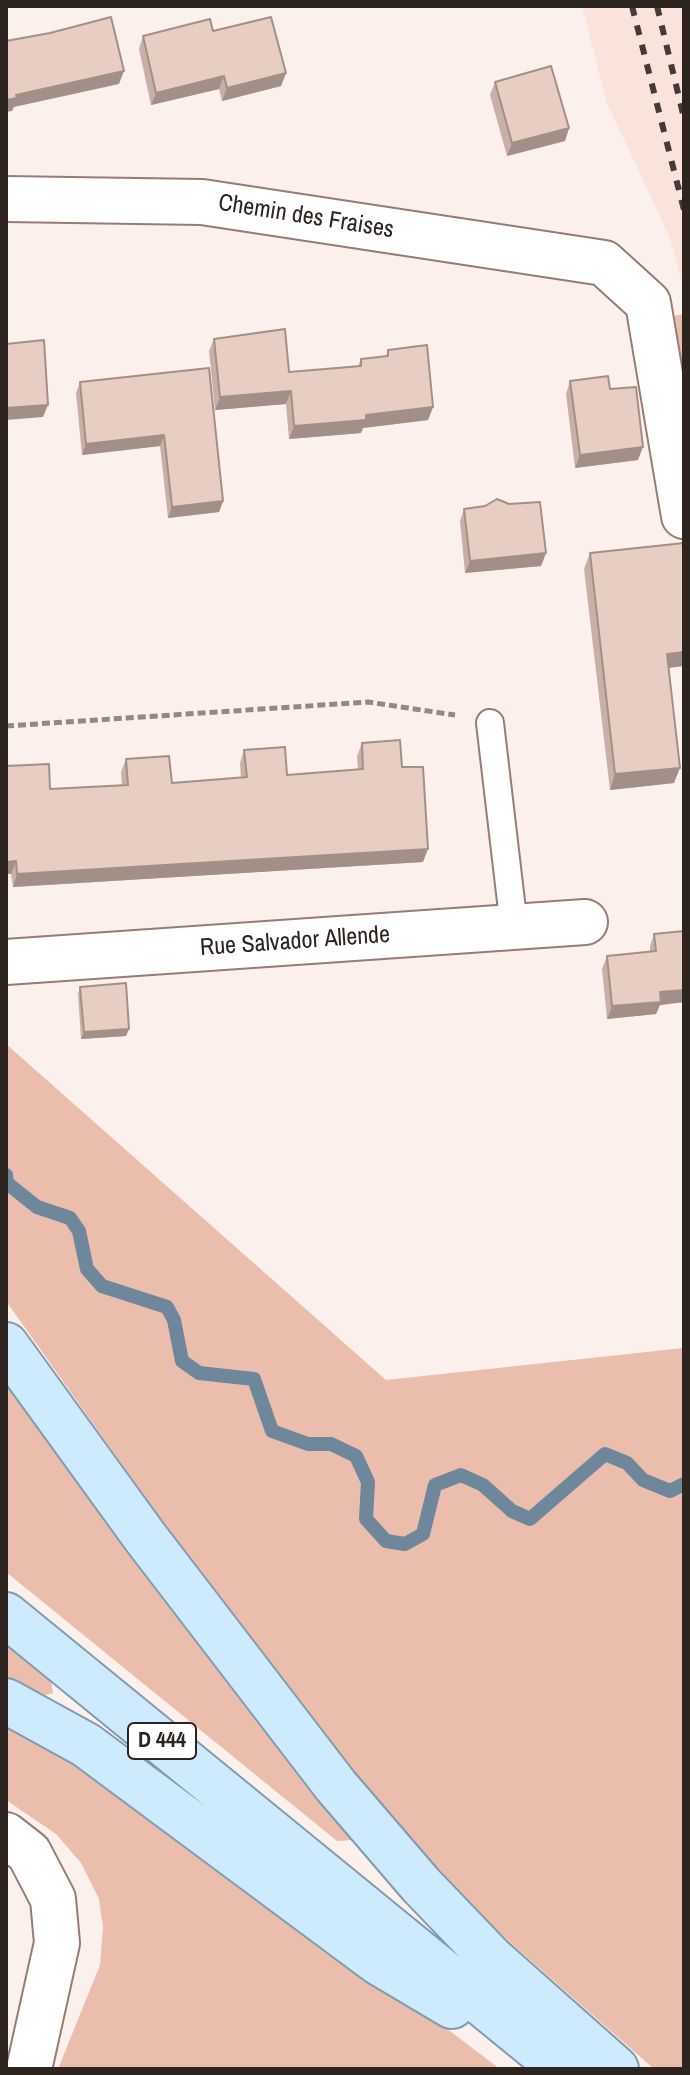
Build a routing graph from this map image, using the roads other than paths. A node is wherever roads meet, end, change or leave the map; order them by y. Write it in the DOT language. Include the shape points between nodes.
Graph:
graph roads {
  1 [pos="6,199"];
  2 [pos="684,516"];
  3 [pos="490,723"];
  4 [pos="585,922"];
  5 [pos="514,927"];
  6 [pos="6,962"];
  7 [pos="6,1345"];
  8 [pos="6,1615"];
  9 [pos="6,1701"];
  10 [pos="6,1835"];
  11 [pos="29,2069"];
  12 [pos="560,2069"];
  13 [pos="616,2069"];
  1 -- 2 [label="street, Chemin des Fraises" via="202,202 604,263 648,303"];
  3 -- 5 [label="lane"];
  4 -- 5 [label="street, Rue Salvador Allende"];
  5 -- 6 [label="street, Rue Salvador Allende"];
  7 -- 13 [label="main road" via="336,1786 492,1959"];
  8 -- 12 [label="main road, D 444"];
  9 -- 12 [label="main road" via="86,1745 378,1962"];
  10 -- 11 [label="street" via="29,1853 53,1899 57,1943"];
}
